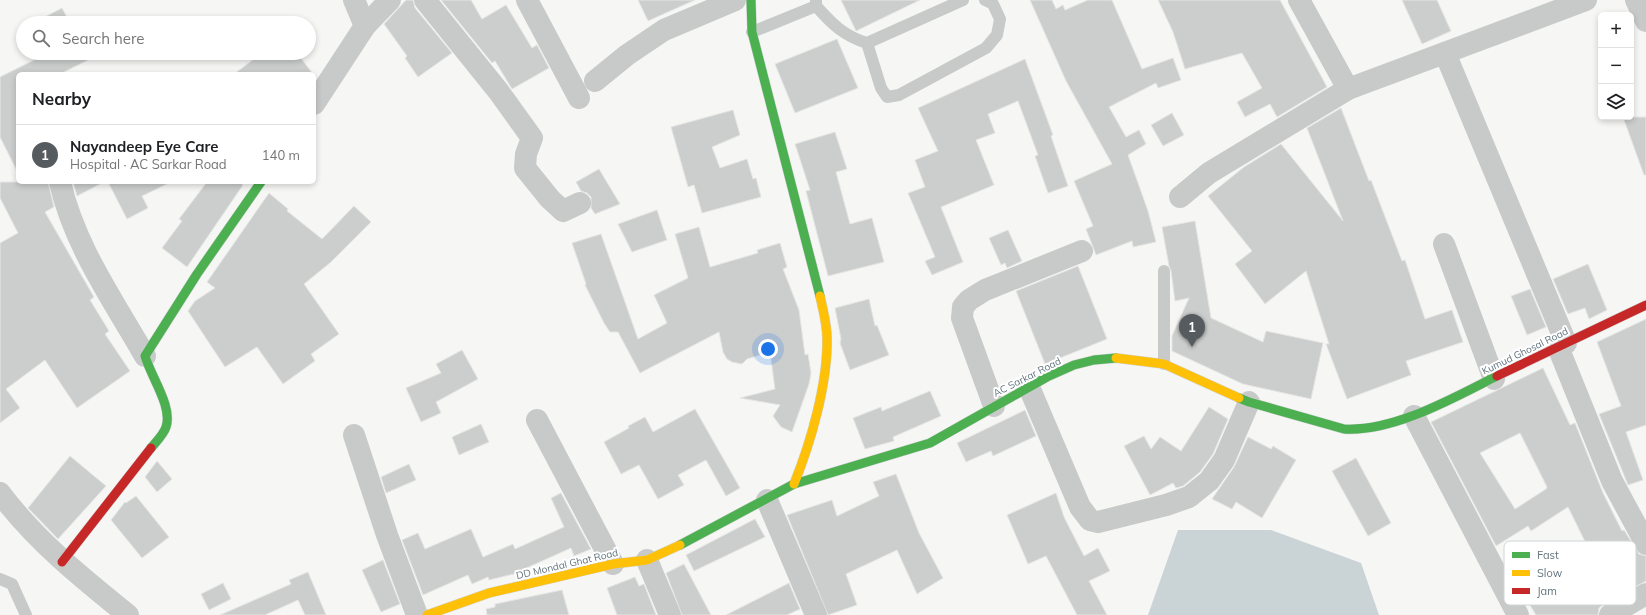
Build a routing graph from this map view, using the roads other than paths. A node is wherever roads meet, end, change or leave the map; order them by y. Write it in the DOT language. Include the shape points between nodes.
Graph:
graph roads {
  1 [pos="354,0"];
  2 [pos="390,0"];
  3 [pos="425,0"];
  4 [pos="527,0"];
  5 [pos="735,0"];
  6 [pos="751,0"];
  7 [pos="963,0"];
  8 [pos="985,0"];
  9 [pos="1299,0"];
  10 [pos="1586,0"];
  11 [pos="1636,0"];
  12 [pos="816,3"];
  13 [pos="1646,21"];
  14 [pos="365,26"];
  15 [pos="752,32"];
  16 [pos="867,43"];
  17 [pos="1445,53"];
  18 [pos="595,80"];
  19 [pos="1348,89"];
  20 [pos="579,98"];
  21 [pos="316,101"];
  22 [pos="61,184"];
  23 [pos="260,184"];
  24 [pos="1180,197"];
  25 [pos="580,202"];
  26 [pos="1444,244"];
  27 [pos="1082,251"];
  28 [pos="1164,271"];
  29 [pos="1646,305"];
  30 [pos="1562,345"];
  31 [pos="145,356"];
  32 [pos="1164,364"];
  33 [pos="1494,379"];
  34 [pos="1029,386"];
  35 [pos="1249,402"];
  36 [pos="994,406"];
  37 [pos="1414,416"];
  38 [pos="537,420"];
  39 [pos="354,435"];
  40 [pos="794,484"];
  41 [pos="0,493"];
  42 [pos="766,500"];
  43 [pos="1646,544"];
  44 [pos="647,560"];
  45 [pos="62,562"];
  46 [pos="613,564"];
  47 [pos="0,579"];
  48 [pos="1504,588"];
  49 [pos="1646,594"];
  50 [pos="1636,600"];
  51 [pos="1513,605"];
  52 [pos="1627,605"];
  53 [pos="26,615"];
  54 [pos="128,615"];
  55 [pos="417,615"];
  56 [pos="428,615"];
  57 [pos="670,615"];
  58 [pos="816,615"];
  59 [pos="1518,615"];
  60 [pos="1610,615"];
  1 -- 14 [label="street"];
  2 -- 14 [label="street"];
  3 -- 25 [label="street" via="499,92 532,138 526,154 525,168 563,211"];
  4 -- 20 [label="street"];
  5 -- 18 [label="street" via="664,30"];
  6 -- 15 [label="street"];
  7 -- 16 [label="lane"];
  8 -- 16 [label="lane" via="993,4 1000,19 997,35 986,48 899,95 887,97 881,88"];
  9 -- 19 [label="street"];
  10 -- 17 [label="street"];
  11 -- 13 [label="street"];
  12 -- 15 [label="lane"];
  12 -- 16 [label="lane" via="831,22 852,38"];
  14 -- 21 [label="street"];
  15 -- 40 [label="street" via="827,331 825,365 816,416 806,455"];
  17 -- 19 [label="street"];
  17 -- 30 [label="street"];
  19 -- 24 [label="street" via="1210,173"];
  22 -- 31 [label="street" via="71,221"];
  23 -- 31 [label="street" via="197,274"];
  26 -- 33 [label="street"];
  27 -- 36 [label="street" via="985,290 963,307 962,318"];
  28 -- 32 [label="lane"];
  29 -- 30 [label="street, Kumud Ghosal Road"];
  30 -- 33 [label="street, Kumud Ghosal Road"];
  30 -- 43 [label="street" via="1612,481"];
  31 -- 45 [label="street" via="151,376 168,408 169,419 166,429"];
  32 -- 34 [label="street, AC Sarkar Road" via="1112,358 1094,360 1068,368"];
  32 -- 35 [label="street, AC Sarkar Road"];
  33 -- 37 [label="street, Kumud Ghosal Road"];
  34 -- 35 [label="street" via="1080,508 1090,520 1098,522 1166,506 1189,497 1209,481 1224,460"];
  34 -- 36 [label="street, AC Sarkar Road"];
  35 -- 37 [label="street, AC Sarkar Road" via="1344,429 1359,430"];
  36 -- 40 [label="street, AC Sarkar Road" via="930,443"];
  37 -- 48 [label="street"];
  38 -- 46 [label="street"];
  39 -- 55 [label="street" via="386,535"];
  40 -- 42 [label="street, DD Mondal Ghat Road"];
  41 -- 45 [label="street" via="31,531"];
  42 -- 44 [label="street, DD Mondal Ghat Road"];
  42 -- 58 [label="street"];
  44 -- 46 [label="street, DD Mondal Ghat Road"];
  44 -- 57 [label="street"];
  45 -- 54 [label="street"];
  46 -- 56 [label="street, DD Mondal Ghat Road" via="489,593"];
  47 -- 53 [label="lane" via="12,584"];
  49 -- 50 [label="street"];
  51 -- 59 [label="street"];
  52 -- 60 [label="street"];
}
